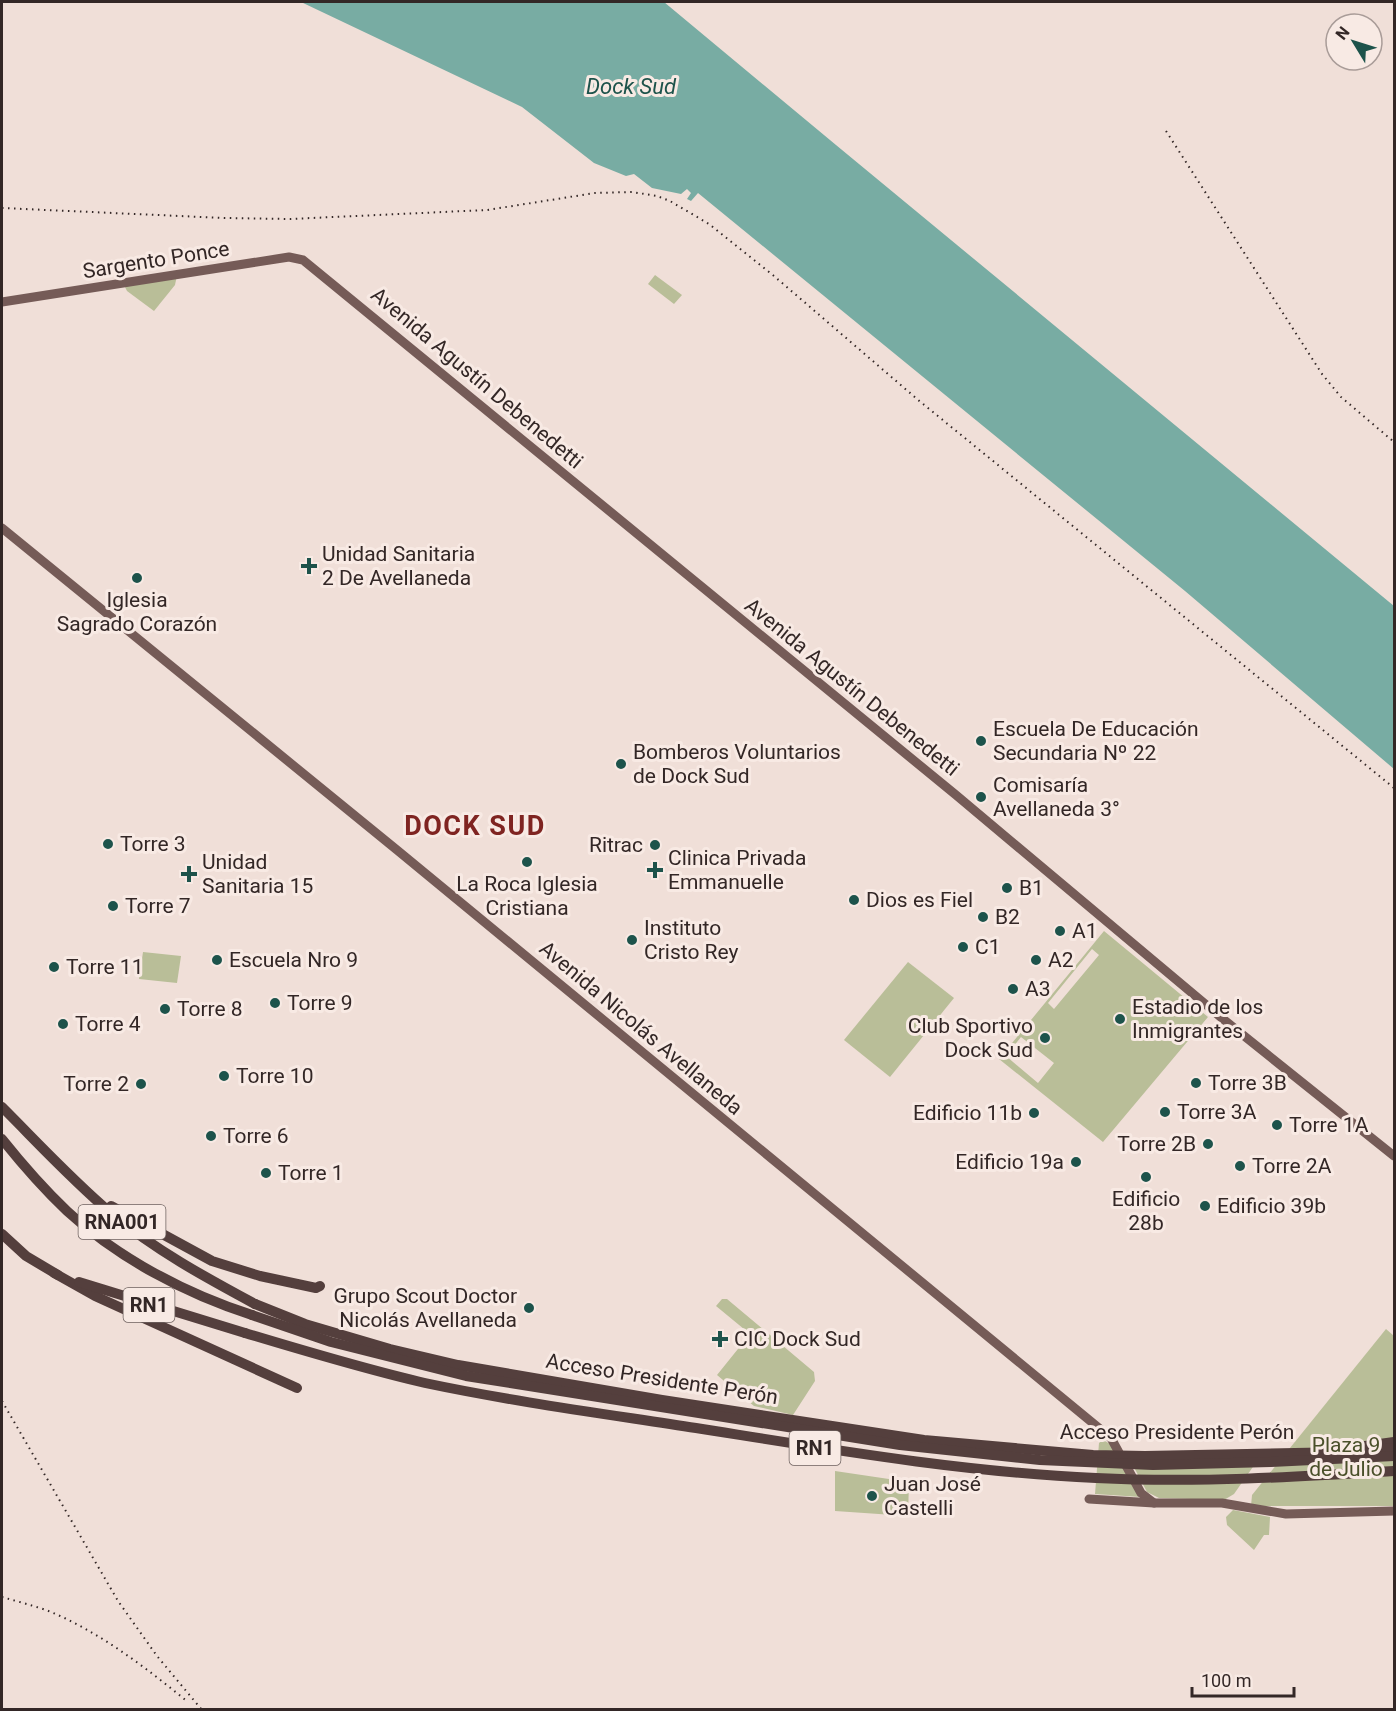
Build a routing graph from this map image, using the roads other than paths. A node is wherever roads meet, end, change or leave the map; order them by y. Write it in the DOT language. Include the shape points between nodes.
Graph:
graph roads {
  1 [pos="314,268"];
  2 [pos="2,302"];
  3 [pos="2,528"];
  4 [pos="2,1107"];
  5 [pos="2,1139"];
  6 [pos="1395,1156"];
  7 [pos="85,1190"];
  8 [pos="2,1234"];
  9 [pos="54,1273"];
  10 [pos="320,1286"];
  11 [pos="297,1388"];
  12 [pos="1395,1442"];
  13 [pos="1395,1448"];
  14 [pos="1317,1452"];
  15 [pos="1395,1456"];
  16 [pos="1395,1472"];
  17 [pos="1349,1474"];
  18 [pos="1395,1476"];
  19 [pos="1089,1499"];
  20 [pos="1154,1503"];
  21 [pos="1395,1511"];
  1 -- 2 [label="main road, Sargento Ponce" via="300,258 289,257"];
  1 -- 6 [label="main road, Avenida Agustín Debenedetti"];
  3 -- 20 [label="main road, Avenida Nicolás Avellaneda" via="1111,1438 1141,1493"];
  4 -- 7 [label="highway, Acceso Presidente Perón / RNA001"];
  5 -- 15 [label="highway, RN1, bridge" via="67,1210 111,1245 156,1273 212,1300 332,1342 466,1376 942,1450 1040,1460 1153,1465"];
  7 -- 10 [label="highway" via="212,1261 269,1278"];
  7 -- 14 [label="highway, Acceso Presidente Perón / RNA001, bridge" via="162,1251 255,1304 305,1324 390,1349 499,1374 894,1436 982,1446 1145,1456"];
  8 -- 9 [label="highway, RN1" via="26,1256"];
  9 -- 11 [label="highway" via="102,1300"];
  9 -- 17 [label="highway, RN1, bridge" via="148,1305 381,1372 470,1392 798,1445 1004,1472 1098,1478"];
  12 -- 14 [label="highway, bridge"];
  13 -- 14 [label="highway, Acceso Presidente Perón / RNA001, bridge"];
  16 -- 17 [label="highway, RN1, bridge"];
  17 -- 18 [label="highway, bridge"];
  19 -- 20 [label="main road"];
  20 -- 21 [label="main road" via="1222,1503 1286,1514"];
}
